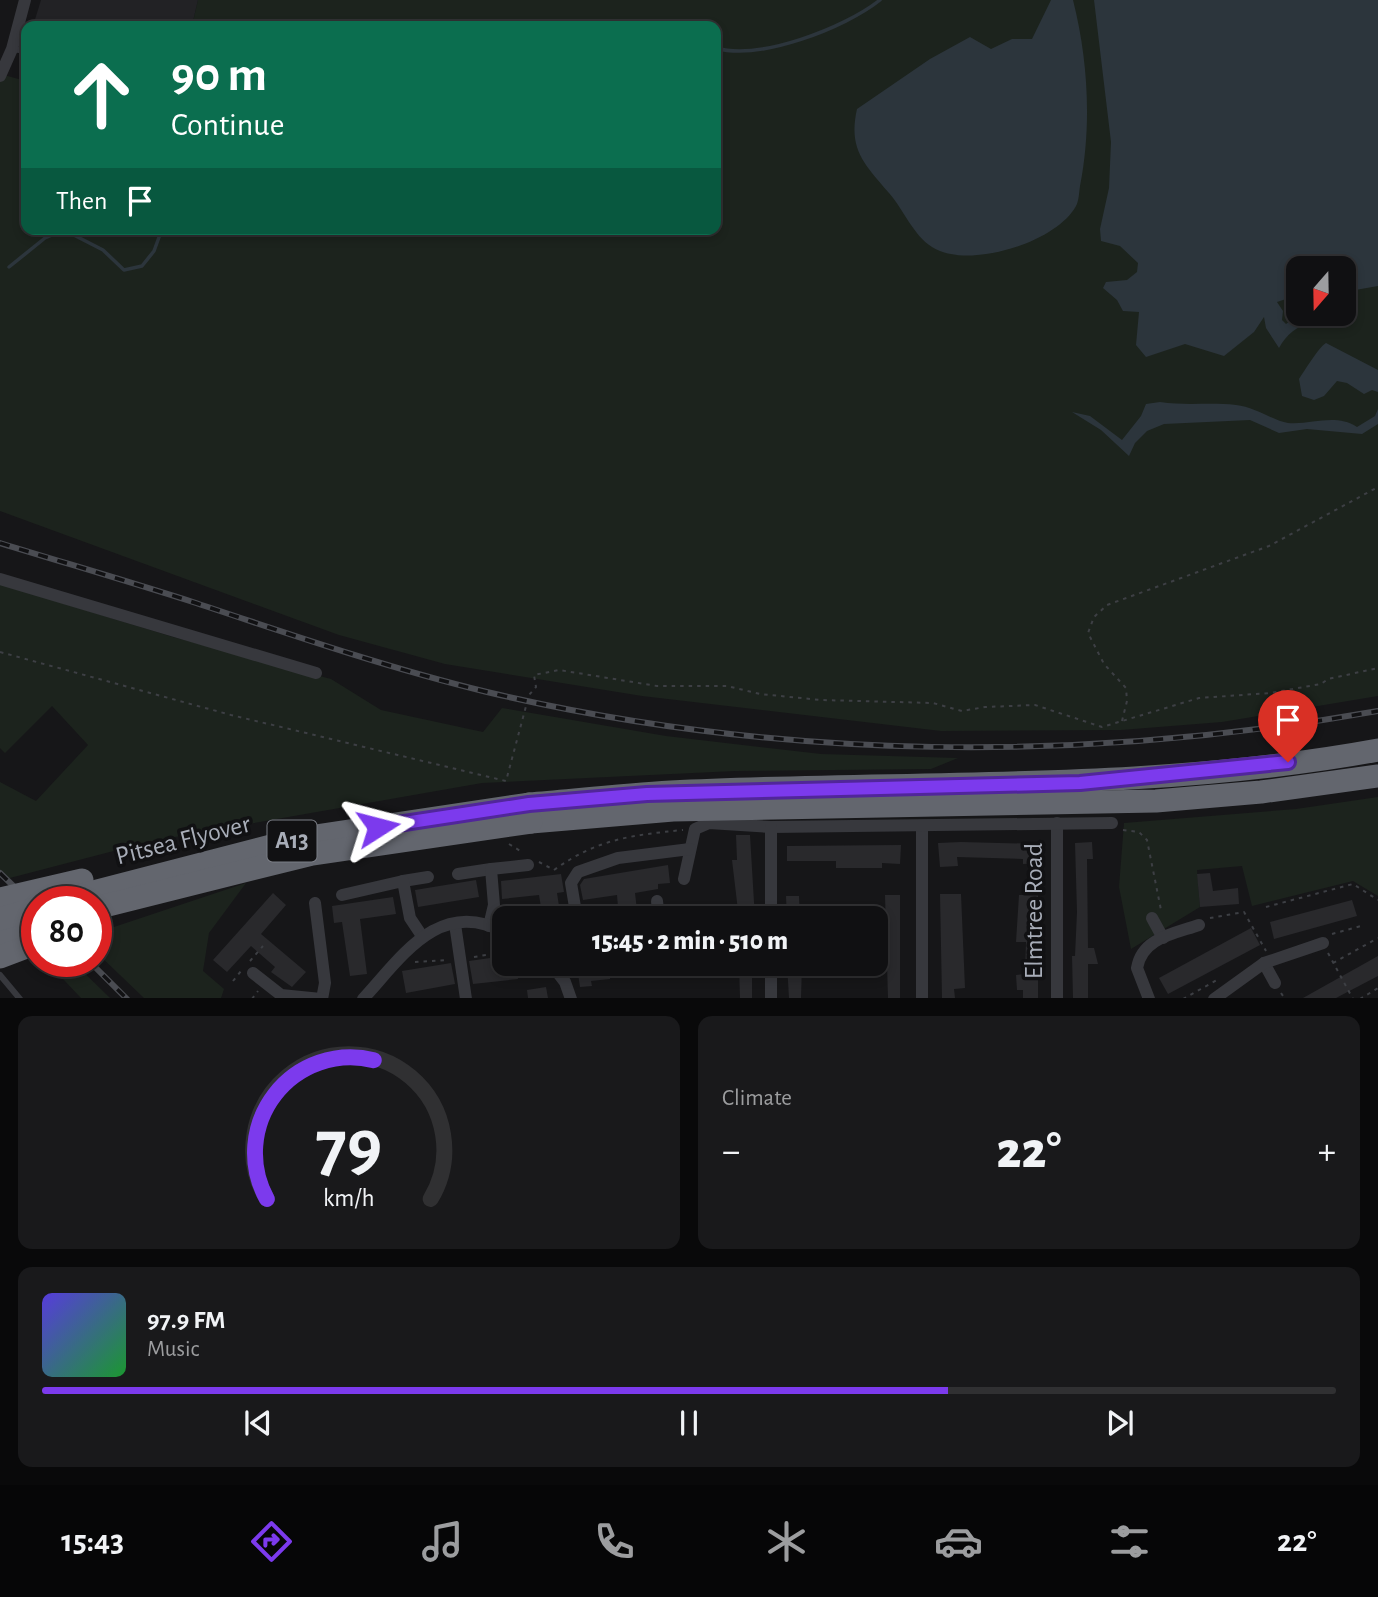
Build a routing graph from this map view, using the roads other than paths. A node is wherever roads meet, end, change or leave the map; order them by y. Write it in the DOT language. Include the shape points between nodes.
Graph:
graph roads {
  1 [pos="25,0"];
  2 [pos="12,49"];
  3 [pos="21,50"];
  4 [pos="0,76"];
  5 [pos="0,579"];
  6 [pos="316,673"];
  7 [pos="1378,750"];
  8 [pos="1378,776"];
  9 [pos="530,813"];
  10 [pos="1056,822"];
  11 [pos="1112,823"];
  12 [pos="771,827"];
  13 [pos="922,827"];
  14 [pos="302,838"];
  15 [pos="690,849"];
  16 [pos="529,859"];
  17 [pos="491,869"];
  18 [pos="458,874"];
  19 [pos="428,877"];
  20 [pos="684,878"];
  21 [pos="403,881"];
  22 [pos="112,887"];
  23 [pos="171,889"];
  24 [pos="342,895"];
  25 [pos="0,899"];
  26 [pos="657,901"];
  27 [pos="315,903"];
  28 [pos="112,904"];
  29 [pos="575,906"];
  30 [pos="658,906"];
  31 [pos="771,906"];
  32 [pos="21,913"];
  33 [pos="112,913"];
  34 [pos="1153,918"];
  35 [pos="0,919"];
  36 [pos="455,924"];
  37 [pos="1199,925"];
  38 [pos="489,926"];
  39 [pos="492,927"];
  40 [pos="21,931"];
  41 [pos="422,936"];
  42 [pos="1163,937"];
  43 [pos="0,938"];
  44 [pos="1323,943"];
  45 [pos="21,949"];
  46 [pos="0,957"];
  47 [pos="1265,957"];
  48 [pos="248,969"];
  49 [pos="561,976"];
  50 [pos="771,976"];
  51 [pos="1,979"];
  52 [pos="1275,983"];
  53 [pos="270,988"];
  54 [pos="19,998"];
  55 [pos="261,998"];
  56 [pos="304,998"];
  57 [pos="322,998"];
  58 [pos="364,998"];
  59 [pos="466,998"];
  60 [pos="571,998"];
  61 [pos="771,998"];
  62 [pos="922,998"];
  63 [pos="1057,998"];
  64 [pos="1149,998"];
  65 [pos="1215,998"];
  1 -- 2 [label="street"];
  2 -- 3 [label="lane"];
  2 -- 4 [label="street"];
  5 -- 6 [label="street"];
  7 -- 9 [label="highway, A13" via="1080,783 672,792"];
  8 -- 9 [label="highway, A13" via="1156,801"];
  9 -- 14 [label="highway, Pitsea Flyover / A13, bridge"];
  9 -- 23 [label="highway, Pitsea Flyover / A13, bridge" via="312,854"];
  10 -- 11 [label="street"];
  10 -- 13 [label="street"];
  10 -- 63 [label="street, Elmtree Road"];
  12 -- 13 [label="street"];
  12 -- 15 [label="street" via="709,824 695,829"];
  12 -- 31 [label="street"];
  13 -- 62 [label="street"];
  14 -- 22 [label="highway, Pitsea Flyover / A13, bridge"];
  14 -- 25 [label="highway, A13, bridge"];
  15 -- 20 [label="street"];
  15 -- 29 [label="street" via="618,858 578,872 571,883"];
  16 -- 17 [label="street"];
  17 -- 18 [label="street"];
  17 -- 38 [label="street" via="494,905"];
  19 -- 21 [label="street"];
  21 -- 24 [label="street"];
  21 -- 41 [label="street" via="410,918"];
  23 -- 28 [label="highway, Pitsea Flyover / A13, bridge"];
  23 -- 33 [label="highway, A13, bridge"];
  26 -- 30 [label="street"];
  27 -- 57 [label="street" via="325,983"];
  32 -- 35 [label="highway, bridge"];
  34 -- 42 [label="street"];
  36 -- 38 [label="street"];
  36 -- 41 [label="street"];
  36 -- 59 [label="street"];
  37 -- 42 [label="street"];
  38 -- 39 [label="street"];
  40 -- 43 [label="highway"];
  41 -- 58 [label="street"];
  42 -- 64 [label="street" via="1148,944 1139,957 1137,968"];
  44 -- 47 [label="street"];
  45 -- 46 [label="highway"];
  47 -- 52 [label="street"];
  47 -- 65 [label="street"];
  48 -- 53 [label="street"];
  49 -- 60 [label="street"];
  50 -- 61 [label="street"];
  51 -- 54 [label="lane"];
  53 -- 55 [label="street"];
  53 -- 56 [label="street" via="287,997"];
}
